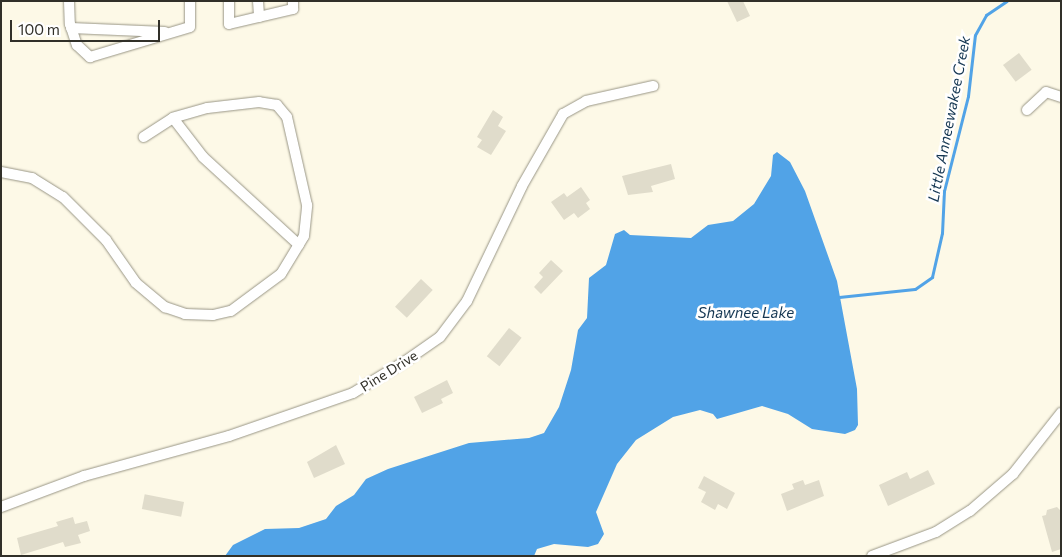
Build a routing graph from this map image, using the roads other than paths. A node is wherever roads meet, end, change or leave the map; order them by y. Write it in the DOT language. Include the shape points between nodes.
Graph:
graph roads {
  1 [pos="69,1"];
  2 [pos="190,1"];
  3 [pos="229,1"];
  4 [pos="258,1"];
  5 [pos="293,1"];
  6 [pos="259,17"];
  7 [pos="71,28"];
  8 [pos="175,32"];
  9 [pos="653,86"];
  10 [pos="1061,97"];
  11 [pos="1027,110"];
  12 [pos="173,118"];
  13 [pos="144,137"];
  14 [pos="1,172"];
  15 [pos="299,245"];
  16 [pos="1061,413"];
  17 [pos="1,507"];
  18 [pos="872,556"];
  1 -- 7 [label="street"];
  2 -- 8 [label="street" via="190,27"];
  3 -- 6 [label="street" via="229,24"];
  4 -- 6 [label="street"];
  5 -- 6 [label="street" via="293,9"];
  7 -- 8 [label="street"];
  7 -- 8 [label="street" via="77,45 90,57"];
  9 -- 17 [label="street, Pine Drive" via="586,101 563,114 522,186 467,301 440,337 407,360 353,393 229,436 84,476"];
  10 -- 11 [label="street" via="1046,92"];
  12 -- 13 [label="street"];
  12 -- 15 [label="street" via="203,157"];
  12 -- 15 [label="street" via="207,108 251,103 277,105 287,117 307,205 308,220"];
  14 -- 15 [label="street" via="32,178 64,197 106,240 150,297 185,314 213,315 231,311 281,274"];
  16 -- 18 [label="street" via="1013,474 990,495 936,532"];
}
